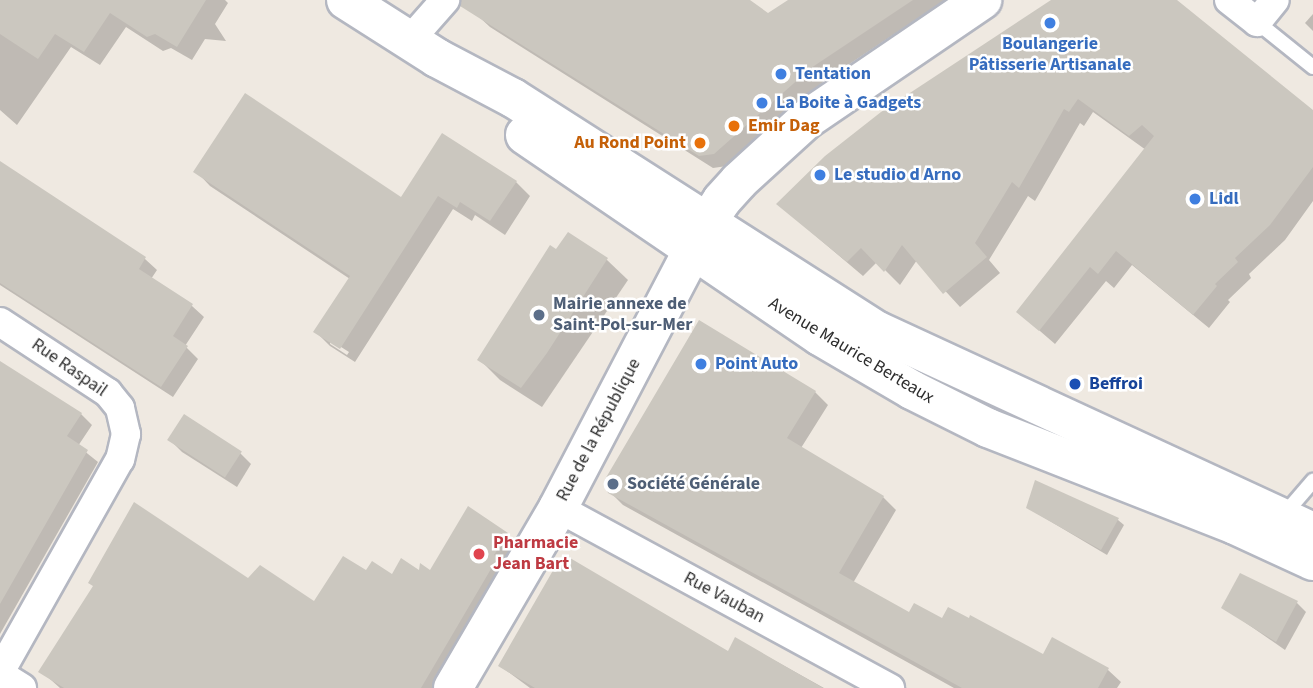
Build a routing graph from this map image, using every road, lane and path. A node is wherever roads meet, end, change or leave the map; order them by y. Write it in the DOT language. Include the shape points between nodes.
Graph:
graph roads {
  1 [pos="346,0"];
  2 [pos="445,0"];
  3 [pos="982,0"];
  4 [pos="1229,0"];
  5 [pos="1275,0"];
  6 [pos="1257,22"];
  7 [pos="423,49"];
  8 [pos="1313,67"];
  9 [pos="700,236"];
  10 [pos="0,322"];
  11 [pos="1313,481"];
  12 [pos="558,508"];
  13 [pos="1287,529"];
  14 [pos="1313,561"];
  15 [pos="0,673"];
  16 [pos="22,688"];
  17 [pos="453,688"];
  18 [pos="890,688"];
  1 -- 7 [label="street, Avenue Maurice Berteaux"];
  2 -- 7 [label="street"];
  3 -- 9 [label="street, Rue de la République" via="807,119 738,181"];
  4 -- 6 [label="street"];
  5 -- 6 [label="street"];
  6 -- 8 [label="lane"];
  7 -- 9 [label="street, Avenue Maurice Berteaux" via="513,99"];
  9 -- 12 [label="street, Rue de la République"];
  9 -- 13 [label="street, Avenue Maurice Berteaux" via="901,343"];
  10 -- 15 [label="street, Rue Raspail" via="101,387 120,408 126,425 120,459"];
  11 -- 13 [label="lane"];
  12 -- 17 [label="street, Rue de la République"];
  12 -- 18 [label="street, Rue Vauban"];
  13 -- 14 [label="street, Avenue Maurice Berteaux"];
  15 -- 16 [label="street"];
}
